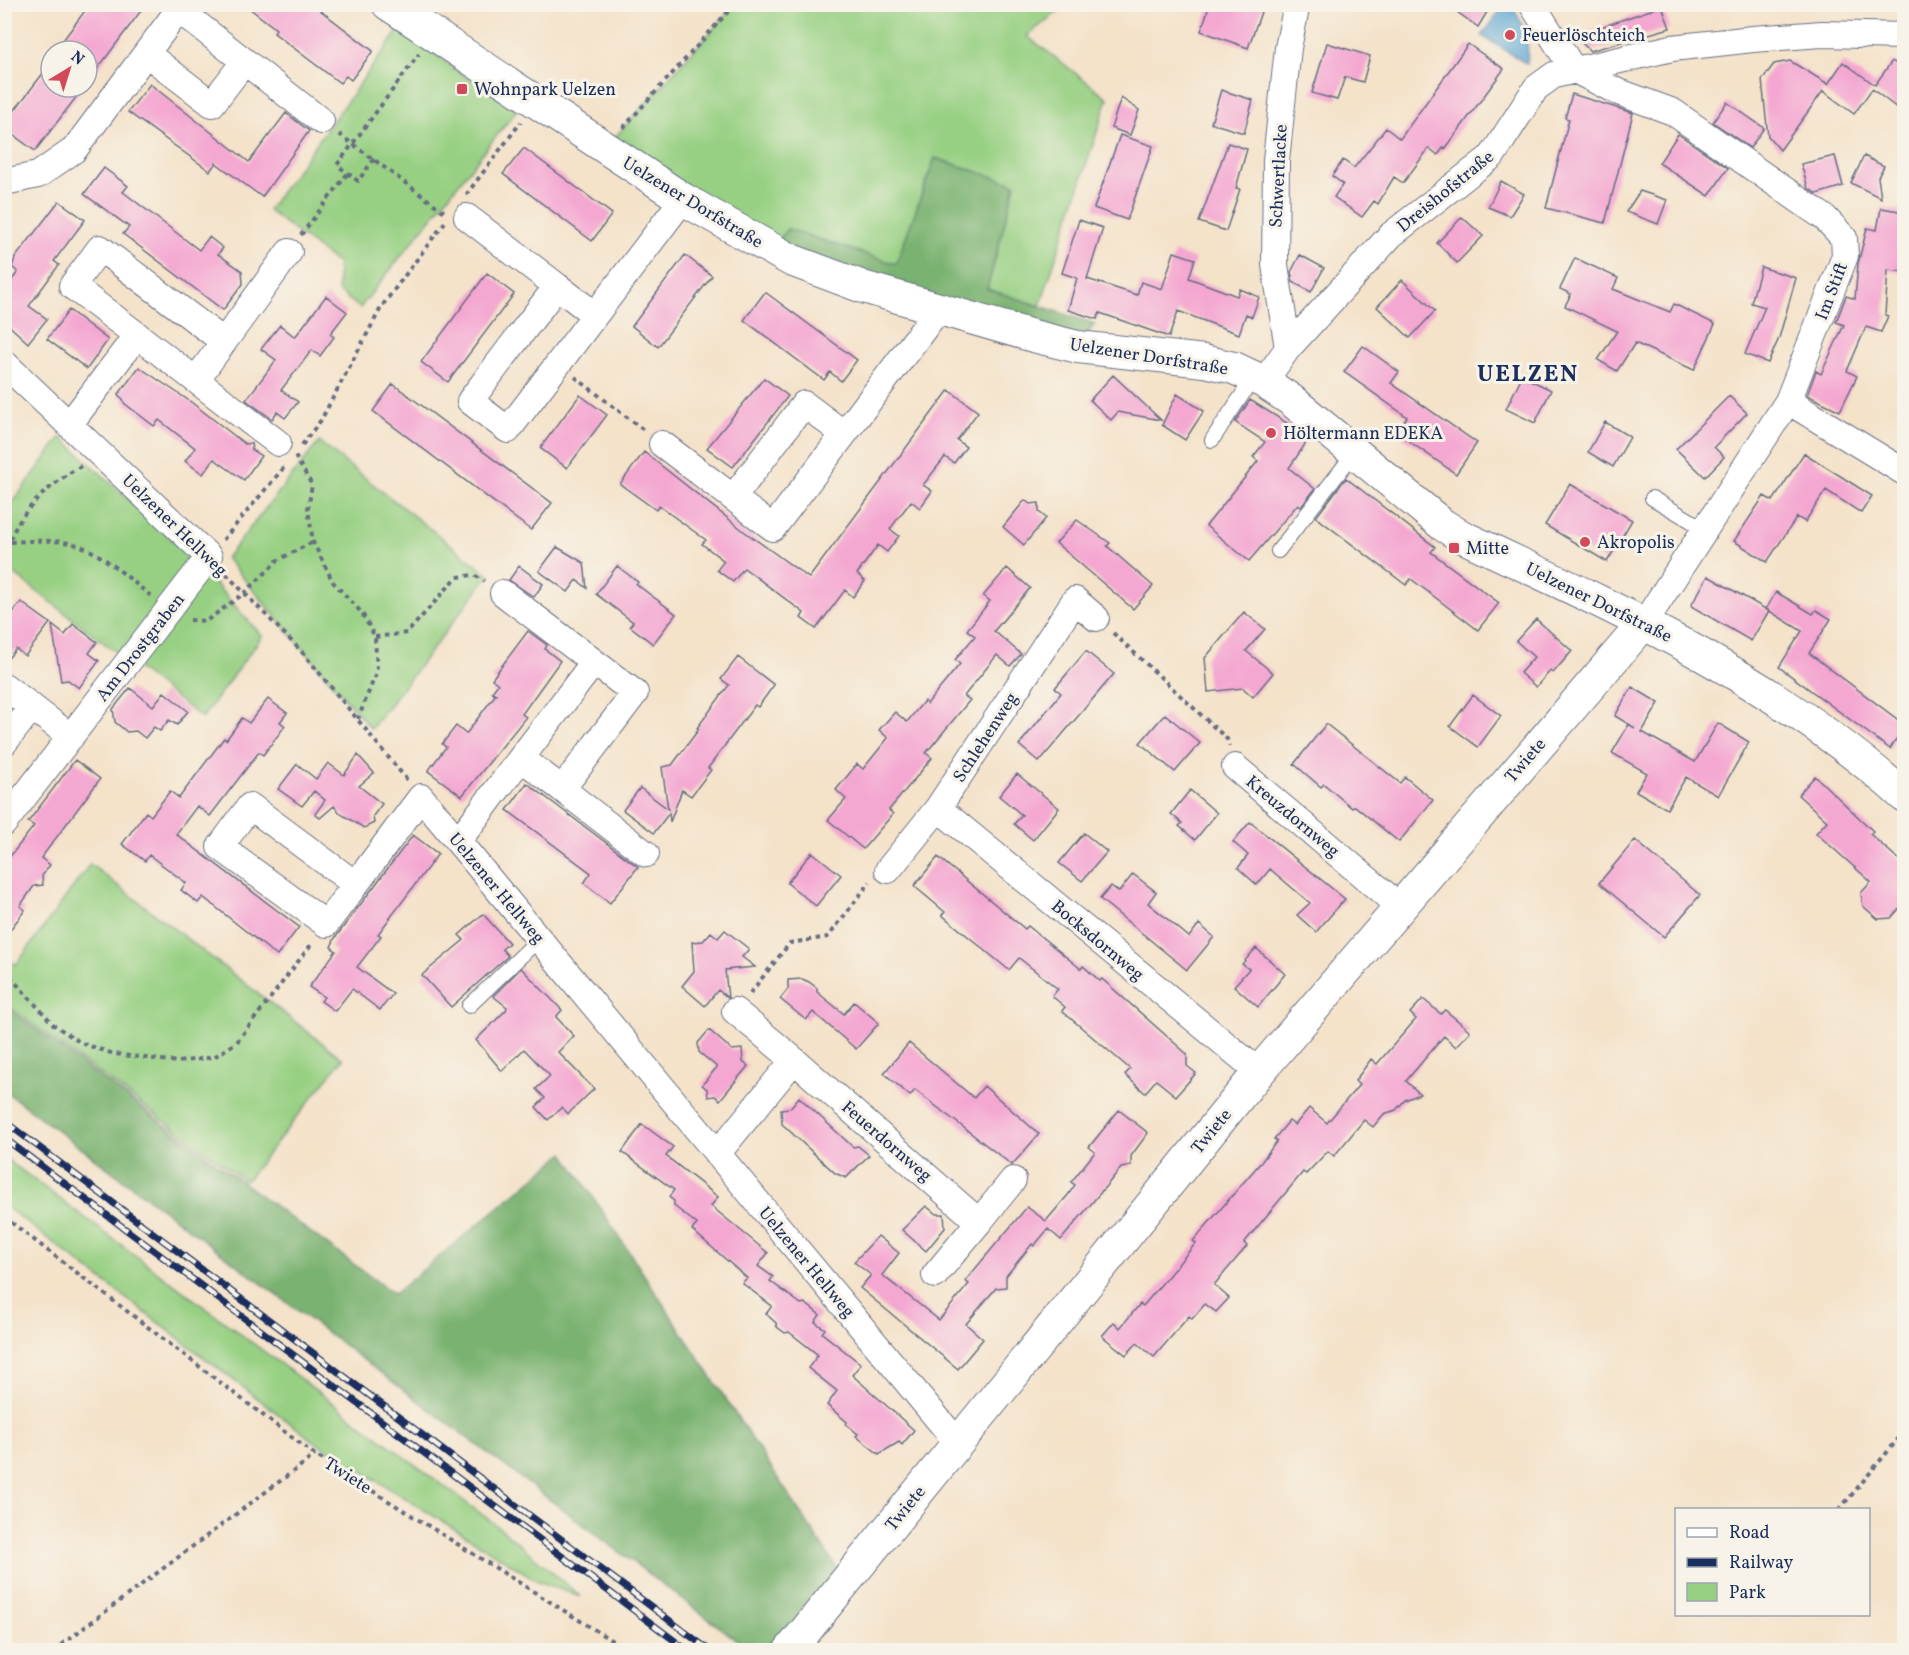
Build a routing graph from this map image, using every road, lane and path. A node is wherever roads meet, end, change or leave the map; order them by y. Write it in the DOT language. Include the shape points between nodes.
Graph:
graph roads {
  1 [pos="388,4"];
  2 [pos="735,4"];
  3 [pos="1297,4"];
  4 [pos="1532,4"];
  5 [pos="181,7"];
  6 [pos="433,36"];
  7 [pos="1905,36"];
  8 [pos="147,54"];
  9 [pos="244,62"];
  10 [pos="1573,69"];
  11 [pos="535,103"];
  12 [pos="321,121"];
  13 [pos="352,144"];
  14 [pos="605,148"];
  15 [pos="374,159"];
  16 [pos="348,173"];
  17 [pos="4,182"];
  18 [pos="682,199"];
  19 [pos="458,211"];
  20 [pos="289,252"];
  21 [pos="557,286"];
  22 [pos="938,310"];
  23 [pos="595,315"];
  24 [pos="136,335"];
  25 [pos="223,342"];
  26 [pos="1288,348"];
  27 [pos="4,363"];
  28 [pos="557,364"];
  29 [pos="196,380"];
  30 [pos="1259,380"];
  31 [pos="1788,401"];
  32 [pos="69,425"];
  33 [pos="844,434"];
  34 [pos="1212,440"];
  35 [pos="662,444"];
  36 [pos="286,449"];
  37 [pos="1355,452"];
  38 [pos="100,454"];
  39 [pos="1905,472"];
  40 [pos="733,498"];
  41 [pos="1652,498"];
  42 [pos="1705,529"];
  43 [pos="7,543"];
  44 [pos="313,543"];
  45 [pos="1278,551"];
  46 [pos="209,557"];
  47 [pos="246,592"];
  48 [pos="503,593"];
  49 [pos="168,610"];
  50 [pos="1096,618"];
  51 [pos="1645,622"];
  52 [pos="375,637"];
  53 [pos="594,662"];
  54 [pos="4,686"];
  55 [pos="32,707"];
  56 [pos="358,719"];
  57 [pos="71,737"];
  58 [pos="4,743"];
  59 [pos="521,758"];
  60 [pos="1235,767"];
  61 [pos="562,789"];
  62 [pos="1905,796"];
  63 [pos="421,797"];
  64 [pos="938,808"];
  65 [pos="4,823"];
  66 [pos="458,841"];
  67 [pos="646,854"];
  68 [pos="888,870"];
  69 [pos="356,884"];
  70 [pos="1399,906"];
  71 [pos="326,924"];
  72 [pos="539,939"];
  73 [pos="4,970"];
  74 [pos="468,1006"];
  75 [pos="735,1011"];
  76 [pos="794,1060"];
  77 [pos="1259,1072"];
  78 [pos="717,1154"];
  79 [pos="1013,1180"];
  80 [pos="4,1217"];
  81 [pos="979,1222"];
  82 [pos="935,1275"];
  83 [pos="1905,1432"];
  84 [pos="957,1442"];
  85 [pos="315,1455"];
  86 [pos="1840,1508"];
  87 [pos="54,1650"];
  88 [pos="627,1650"];
  89 [pos="789,1650"];
  1 -- 6 [label="street, Uelzener Dorfstraße"];
  2 -- 14 [label="path"];
  3 -- 26 [label="street, Schwertlacke" via="1288,48 1276,160 1275,265"];
  4 -- 10 [label="street"];
  5 -- 8 [label="street"];
  5 -- 9 [label="street"];
  6 -- 11 [label="street, Uelzener Dorfstraße"];
  6 -- 13 [label="path"];
  7 -- 10 [label="street, Dreishofstraße" via="1822,34 1753,39 1672,48"];
  8 -- 9 [label="street" via="212,104"];
  8 -- 17 [label="street" via="74,150 38,175"];
  9 -- 12 [label="street"];
  10 -- 26 [label="street, Dreishofstraße" via="1554,75 1536,88 1492,156 1391,235"];
  10 -- 31 [label="street, Im Stift" via="1616,91 1673,112 1825,218 1844,238 1845,256"];
  11 -- 14 [label="street, Uelzener Dorfstraße"];
  11 -- 19 [label="path"];
  12 -- 13 [label="path"];
  13 -- 15 [label="path"];
  13 -- 16 [label="path" via="337,165"];
  14 -- 18 [label="street, Uelzener Dorfstraße"];
  15 -- 16 [label="path" via="358,181"];
  15 -- 19 [label="path"];
  16 -- 20 [label="path"];
  18 -- 22 [label="street, Uelzener Dorfstraße" via="791,260"];
  18 -- 23 [label="street"];
  19 -- 21 [label="street"];
  19 -- 36 [label="path" via="382,306 321,420"];
  20 -- 25 [label="street"];
  21 -- 23 [label="street"];
  21 -- 28 [label="street" via="470,401 508,430"];
  22 -- 30 [label="street, Uelzener Dorfstraße" via="1078,346 1204,361"];
  22 -- 33 [label="street"];
  23 -- 28 [label="street"];
  24 -- 25 [label="street" via="72,286 100,248"];
  24 -- 29 [label="street"];
  24 -- 32 [label="street"];
  25 -- 29 [label="street"];
  26 -- 30 [label="street, Dreishofstraße"];
  27 -- 32 [label="street, Uelzener Hellweg"];
  28 -- 35 [label="path"];
  29 -- 36 [label="street"];
  30 -- 34 [label="lane"];
  30 -- 37 [label="street, Uelzener Dorfstraße"];
  31 -- 39 [label="street"];
  31 -- 42 [label="street, Im Stift"];
  32 -- 38 [label="street, Uelzener Hellweg"];
  33 -- 40 [label="street" via="773,528"];
  33 -- 40 [label="street" via="804,404"];
  35 -- 40 [label="street"];
  36 -- 44 [label="path" via="312,485 308,509"];
  36 -- 46 [label="path"];
  37 -- 45 [label="lane"];
  37 -- 51 [label="street, Uelzener Dorfstraße" via="1461,536"];
  38 -- 43 [label="path" via="35,502"];
  38 -- 46 [label="street, Uelzener Hellweg"];
  41 -- 42 [label="lane"];
  42 -- 51 [label="street, Im Stift"];
  43 -- 49 [label="path" via="51,541 83,547"];
  44 -- 47 [label="path" via="278,560"];
  44 -- 52 [label="path" via="333,582 362,613"];
  46 -- 47 [label="path, Uelzener Hellweg"];
  46 -- 49 [label="street, Am Drostgraben"];
  47 -- 49 [label="path" via="206,621 188,620"];
  47 -- 56 [label="path, Uelzener Hellweg"];
  48 -- 52 [label="path" via="474,575 457,577 407,633"];
  48 -- 53 [label="street"];
  49 -- 57 [label="street, Am Drostgraben"];
  50 -- 60 [label="path, Kreuzdornweg" via="1227,739"];
  50 -- 64 [label="street, Schlehenweg" via="1067,593"];
  51 -- 62 [label="street, Uelzener Dorfstraße" via="1774,696"];
  51 -- 70 [label="street, Twiete"];
  52 -- 56 [label="path" via="377,670"];
  53 -- 59 [label="street"];
  53 -- 61 [label="street" via="635,693"];
  54 -- 55 [label="street"];
  55 -- 57 [label="street"];
  55 -- 58 [label="street"];
  56 -- 63 [label="path, Uelzener Hellweg"];
  57 -- 65 [label="street, Am Drostgraben"];
  59 -- 61 [label="street"];
  59 -- 66 [label="street"];
  60 -- 70 [label="street, Kreuzdornweg"];
  61 -- 67 [label="street"];
  63 -- 66 [label="street, Uelzener Hellweg"];
  63 -- 69 [label="street"];
  64 -- 68 [label="street, Schlehenweg"];
  64 -- 77 [label="street, Bocksdornweg"];
  66 -- 72 [label="street, Uelzener Hellweg"];
  68 -- 75 [label="path" via="873,879 828,937 790,943"];
  69 -- 71 [label="street"];
  69 -- 71 [label="street" via="250,806 220,847"];
  70 -- 77 [label="street, Twiete"];
  71 -- 73 [label="path" via="237,1042 214,1057 178,1062 114,1054 81,1043 54,1024"];
  72 -- 74 [label="lane"];
  72 -- 78 [label="street, Uelzener Hellweg"];
  75 -- 76 [label="street, Feuerdornweg"];
  76 -- 78 [label="street"];
  76 -- 81 [label="street, Feuerdornweg"];
  77 -- 84 [label="street, Twiete"];
  78 -- 84 [label="street, Uelzener Hellweg"];
  79 -- 81 [label="street"];
  80 -- 85 [label="path"];
  81 -- 82 [label="street"];
  83 -- 86 [label="path"];
  84 -- 89 [label="street, Twiete"];
  85 -- 87 [label="path, Twiete"];
  85 -- 88 [label="path, Twiete"];
}
